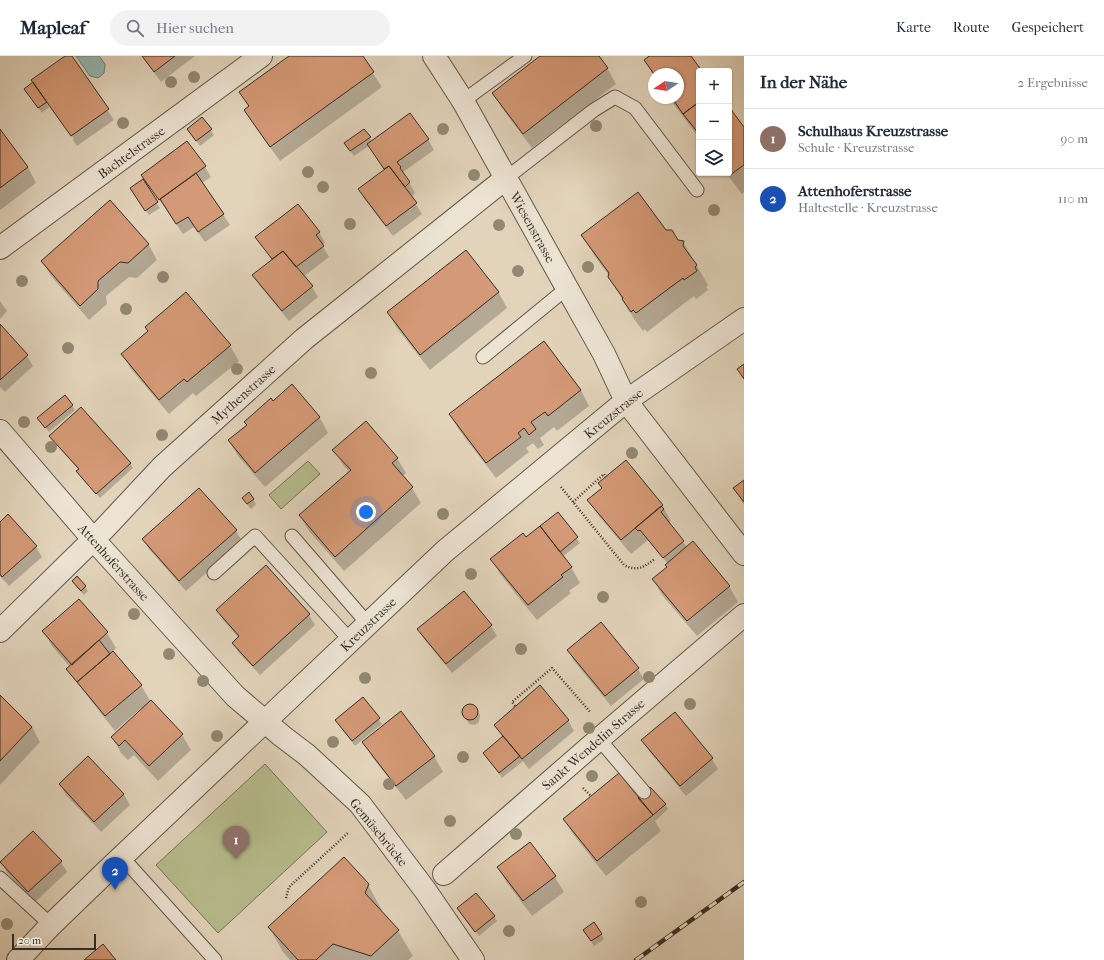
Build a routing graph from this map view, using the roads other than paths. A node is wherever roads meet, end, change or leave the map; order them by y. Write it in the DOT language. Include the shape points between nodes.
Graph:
graph roads {
  1 [pos="261,56"];
  2 [pos="434,56"];
  3 [pos="525,56"];
  4 [pos="463,101"];
  5 [pos="505,179"];
  6 [pos="697,190"];
  7 [pos="0,248"];
  8 [pos="567,288"];
  9 [pos="744,319"];
  10 [pos="483,357"];
  11 [pos="626,400"];
  12 [pos="0,431"];
  13 [pos="292,536"];
  14 [pos="93,539"];
  15 [pos="744,554"];
  16 [pos="214,573"];
  17 [pos="744,615"];
  18 [pos="368,624"];
  19 [pos="0,631"];
  20 [pos="351,641"];
  21 [pos="266,721"];
  22 [pos="603,735"];
  23 [pos="644,792"];
  24 [pos="122,857"];
  25 [pos="444,874"];
  26 [pos="0,878"];
  27 [pos="51,925"];
  28 [pos="18,960"];
  29 [pos="215,960"];
  30 [pos="473,960"];
  1 -- 7 [label="street, Bachtelstrasse"];
  2 -- 4 [label="street, Wiesenstrasse"];
  3 -- 4 [label="lane"];
  4 -- 5 [label="street, Wiesenstrasse"];
  5 -- 6 [label="lane" via="594,110 615,97 635,108"];
  5 -- 8 [label="street, Wiesenstrasse"];
  5 -- 14 [label="street, Mythenstrasse" via="304,339 162,467"];
  8 -- 10 [label="lane"];
  8 -- 11 [label="street, Wiesenstrasse"];
  9 -- 11 [label="street, Kreuzstrasse"];
  11 -- 15 [label="street"];
  11 -- 18 [label="street, Kreuzstrasse" via="445,551"];
  12 -- 14 [label="street, Attenhoferstrasse"];
  13 -- 18 [label="lane"];
  14 -- 19 [label="street, Mythenstrasse"];
  14 -- 21 [label="street, Attenhoferstrasse" via="235,696"];
  16 -- 20 [label="lane" via="255,536"];
  17 -- 22 [label="street, Sankt Wendelin-Strasse"];
  18 -- 20 [label="street, Kreuzstrasse"];
  20 -- 21 [label="street, Kreuzstrasse"];
  21 -- 24 [label="street, Kreuzstrasse"];
  21 -- 30 [label="street, Gemüsebrücke" via="360,804 425,890"];
  22 -- 23 [label="lane"];
  22 -- 25 [label="street, Sankt Wendelin-Strasse"];
  24 -- 27 [label="street, Kreuzstrasse"];
  24 -- 29 [label="lane"];
  26 -- 27 [label="lane"];
  27 -- 28 [label="street, Kreuzstrasse"];
}
